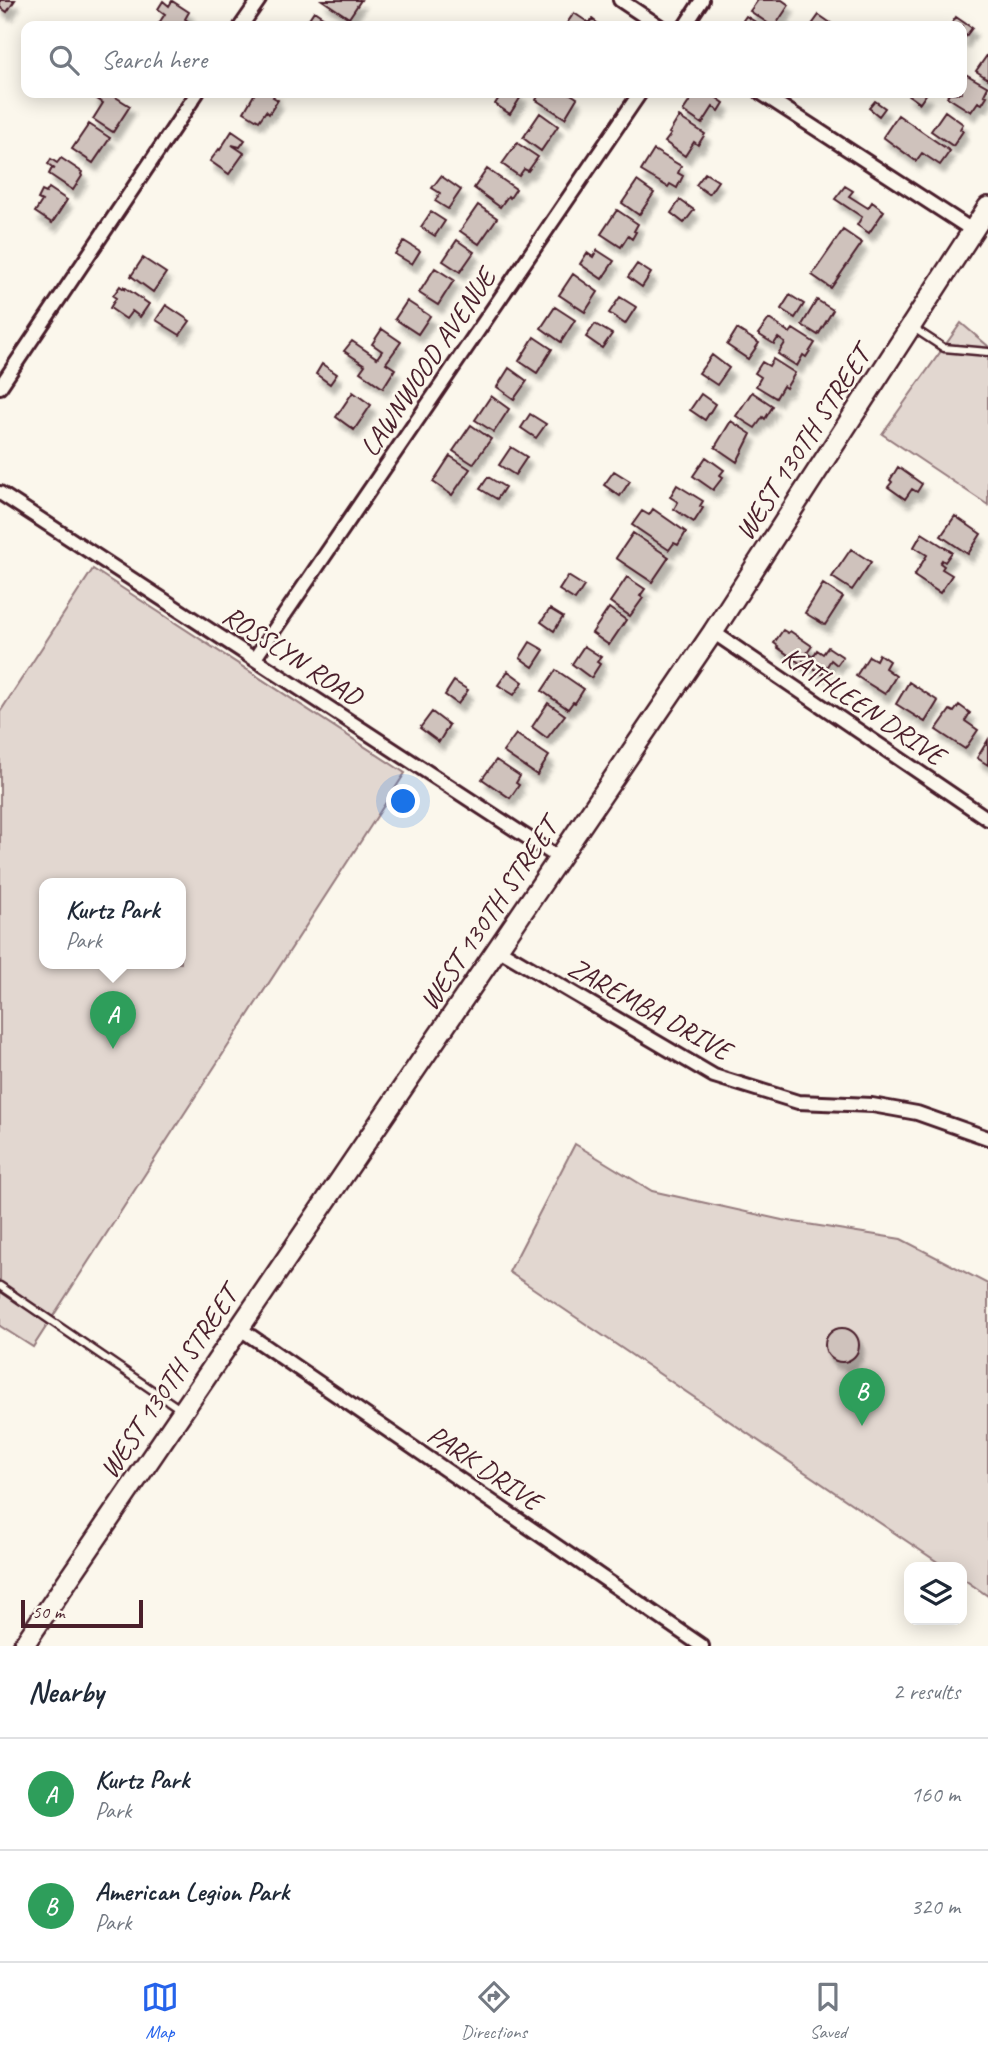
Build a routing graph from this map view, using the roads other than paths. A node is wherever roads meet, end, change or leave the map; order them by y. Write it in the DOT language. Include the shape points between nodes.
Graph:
graph roads {
  1 [pos="259,0"];
  2 [pos="620,0"];
  3 [pos="702,0"];
  4 [pos="244,21"];
  5 [pos="652,21"];
  6 [pos="688,21"];
  7 [pos="194,98"];
  8 [pos="637,98"];
  9 [pos="769,98"];
  10 [pos="988,207"];
  11 [pos="972,230"];
  12 [pos="911,326"];
  13 [pos="988,352"];
  14 [pos="0,387"];
  15 [pos="0,493"];
  16 [pos="713,632"];
  17 [pos="255,658"];
  18 [pos="988,819"];
  19 [pos="559,858"];
  20 [pos="498,949"];
  21 [pos="988,1138"];
  22 [pos="0,1286"];
  23 [pos="239,1328"];
  24 [pos="182,1411"];
  25 [pos="23,1646"];
  26 [pos="702,1646"];
  1 -- 4 [label="street"];
  2 -- 5 [label="street"];
  3 -- 6 [label="street"];
  7 -- 14 [label="street"];
  8 -- 17 [label="street, LAWNWOOD AVENUE"];
  9 -- 11 [label="street"];
  10 -- 11 [label="main road, WEST 130TH STREET"];
  11 -- 12 [label="main road, WEST 130TH STREET"];
  12 -- 13 [label="lane" via="944,348"];
  12 -- 16 [label="main road, WEST 130TH STREET"];
  15 -- 17 [label="street, ROSSLYN ROAD"];
  16 -- 18 [label="street, KATHLEEN DRIVE"];
  16 -- 19 [label="main road, WEST 130TH STREET"];
  17 -- 19 [label="street, ROSSLYN ROAD"];
  19 -- 20 [label="main road, WEST 130TH STREET"];
  20 -- 21 [label="street, ZAREMBA DRIVE" via="714,1076 797,1102 872,1105 917,1113"];
  20 -- 23 [label="main road, WEST 130TH STREET"];
  22 -- 24 [label="lane"];
  23 -- 24 [label="main road, WEST 130TH STREET"];
  23 -- 26 [label="street, PARK DRIVE"];
  24 -- 25 [label="main road, WEST 130TH STREET"];
}
